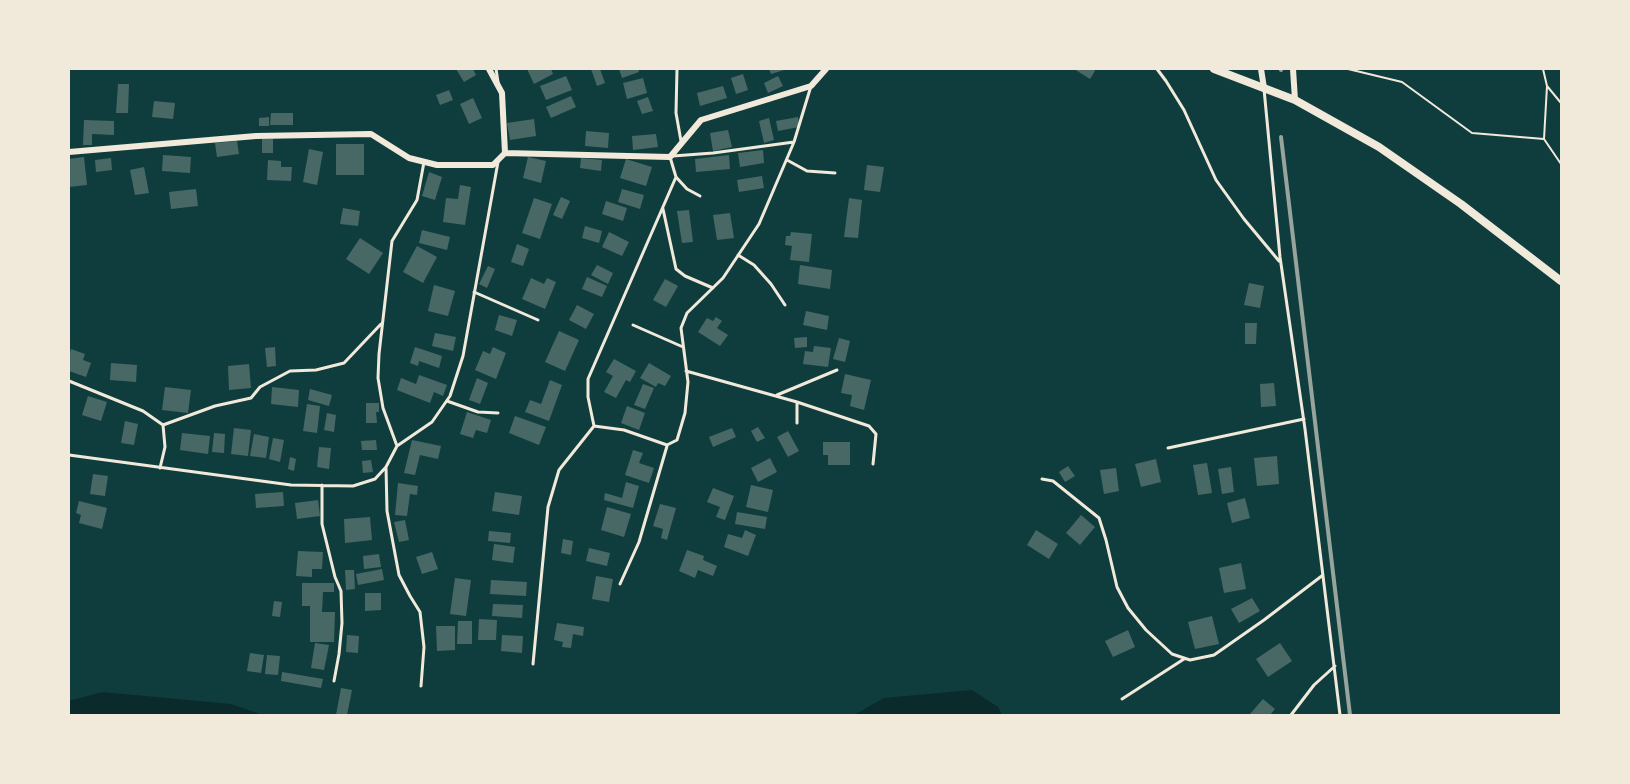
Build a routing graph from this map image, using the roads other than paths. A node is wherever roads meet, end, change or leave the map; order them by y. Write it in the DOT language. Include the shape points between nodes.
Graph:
graph roads {
  1 [pos="489,69"];
  2 [pos="496,69"];
  3 [pos="677,69"];
  4 [pos="826,69"];
  5 [pos="1157,69"];
  6 [pos="1214,69"];
  7 [pos="1262,69"];
  8 [pos="1293,69"];
  9 [pos="811,86"];
  10 [pos="499,87"];
  11 [pos="1264,88"];
  12 [pos="1295,100"];
  13 [pos="794,142"];
  14 [pos="682,144"];
  15 [pos="69,152"];
  16 [pos="505,153"];
  17 [pos="671,157"];
  18 [pos="498,160"];
  19 [pos="786,160"];
  20 [pos="424,161"];
  21 [pos="835,173"];
  22 [pos="676,177"];
  23 [pos="700,196"];
  24 [pos="662,208"];
  25 [pos="738,255"];
  26 [pos="1281,263"];
  27 [pos="1561,281"];
  28 [pos="713,288"];
  29 [pos="474,292"];
  30 [pos="785,305"];
  31 [pos="538,320"];
  32 [pos="382,323"];
  33 [pos="633,325"];
  34 [pos="683,347"];
  35 [pos="837,370"];
  36 [pos="686,371"];
  37 [pos="69,381"];
  38 [pos="776,395"];
  39 [pos="447,401"];
  40 [pos="797,402"];
  41 [pos="498,413"];
  42 [pos="1304,419"];
  43 [pos="797,423"];
  44 [pos="163,425"];
  45 [pos="594,426"];
  46 [pos="397,446"];
  47 [pos="667,446"];
  48 [pos="1168,448"];
  49 [pos="69,455"];
  50 [pos="873,464"];
  51 [pos="386,467"];
  52 [pos="160,468"];
  53 [pos="1042,479"];
  54 [pos="322,485"];
  55 [pos="1323,575"];
  56 [pos="621,584"];
  57 [pos="1184,658"];
  58 [pos="533,664"];
  59 [pos="1335,666"];
  60 [pos="334,681"];
  61 [pos="421,686"];
  62 [pos="1122,699"];
  63 [pos="1291,715"];
  64 [pos="1340,715"];
  1 -- 10 [label="street"];
  2 -- 10 [label="lane"];
  3 -- 14 [label="lane" via="676,113"];
  4 -- 9 [label="street"];
  5 -- 26 [label="lane" via="1184,110 1216,180"];
  6 -- 11 [label="street"];
  7 -- 11 [label="street"];
  8 -- 12 [label="street"];
  9 -- 13 [label="lane"];
  9 -- 14 [label="street" via="700,120"];
  10 -- 16 [label="street"];
  11 -- 12 [label="street"];
  11 -- 26 [label="lane"];
  12 -- 27 [label="street" via="1407,166"];
  13 -- 17 [label="lane"];
  13 -- 19 [label="lane"];
  14 -- 17 [label="street"];
  15 -- 20 [label="street" via="256,136 371,134 410,158"];
  16 -- 17 [label="street"];
  16 -- 18 [label="street"];
  17 -- 22 [label="lane"];
  18 -- 20 [label="street" via="494,165 437,165"];
  18 -- 29 [label="lane"];
  19 -- 21 [label="lane" via="807,171"];
  19 -- 25 [label="lane" via="759,224"];
  20 -- 32 [label="lane" via="417,200 392,241"];
  22 -- 23 [label="lane"];
  22 -- 24 [label="lane"];
  24 -- 28 [label="lane" via="676,269"];
  24 -- 45 [label="lane" via="588,379"];
  25 -- 28 [label="lane"];
  25 -- 30 [label="lane" via="754,265"];
  26 -- 42 [label="lane"];
  28 -- 34 [label="lane" via="687,313 681,328"];
  29 -- 31 [label="lane"];
  29 -- 39 [label="lane" via="463,356"];
  32 -- 44 [label="lane" via="344,363 290,371 260,387 251,398"];
  32 -- 46 [label="lane" via="378,378 383,408"];
  33 -- 34 [label="lane"];
  34 -- 36 [label="lane"];
  35 -- 38 [label="lane"];
  36 -- 38 [label="lane"];
  36 -- 47 [label="lane" via="685,413 677,440"];
  37 -- 44 [label="lane" via="143,411"];
  38 -- 40 [label="lane"];
  39 -- 41 [label="lane" via="478,412"];
  39 -- 46 [label="lane" via="432,422"];
  40 -- 43 [label="lane"];
  40 -- 50 [label="lane" via="869,426 876,434"];
  42 -- 48 [label="lane"];
  42 -- 55 [label="lane"];
  44 -- 52 [label="lane" via="165,447"];
  45 -- 47 [label="lane" via="624,430"];
  45 -- 58 [label="lane" via="559,470 548,507"];
  46 -- 51 [label="lane"];
  47 -- 56 [label="lane" via="639,542"];
  49 -- 52 [label="lane"];
  51 -- 54 [label="lane" via="375,479 353,486"];
  51 -- 61 [label="lane" via="387,511 399,575 420,612 424,646"];
  52 -- 54 [label="lane" via="291,485"];
  53 -- 57 [label="lane" via="1053,481 1099,518 1117,587 1128,608 1172,654"];
  54 -- 60 [label="lane" via="322,524 341,591 342,622"];
  55 -- 57 [label="lane" via="1214,655"];
  55 -- 59 [label="lane"];
  57 -- 62 [label="lane"];
  59 -- 63 [label="lane"];
  59 -- 64 [label="lane"];
}
